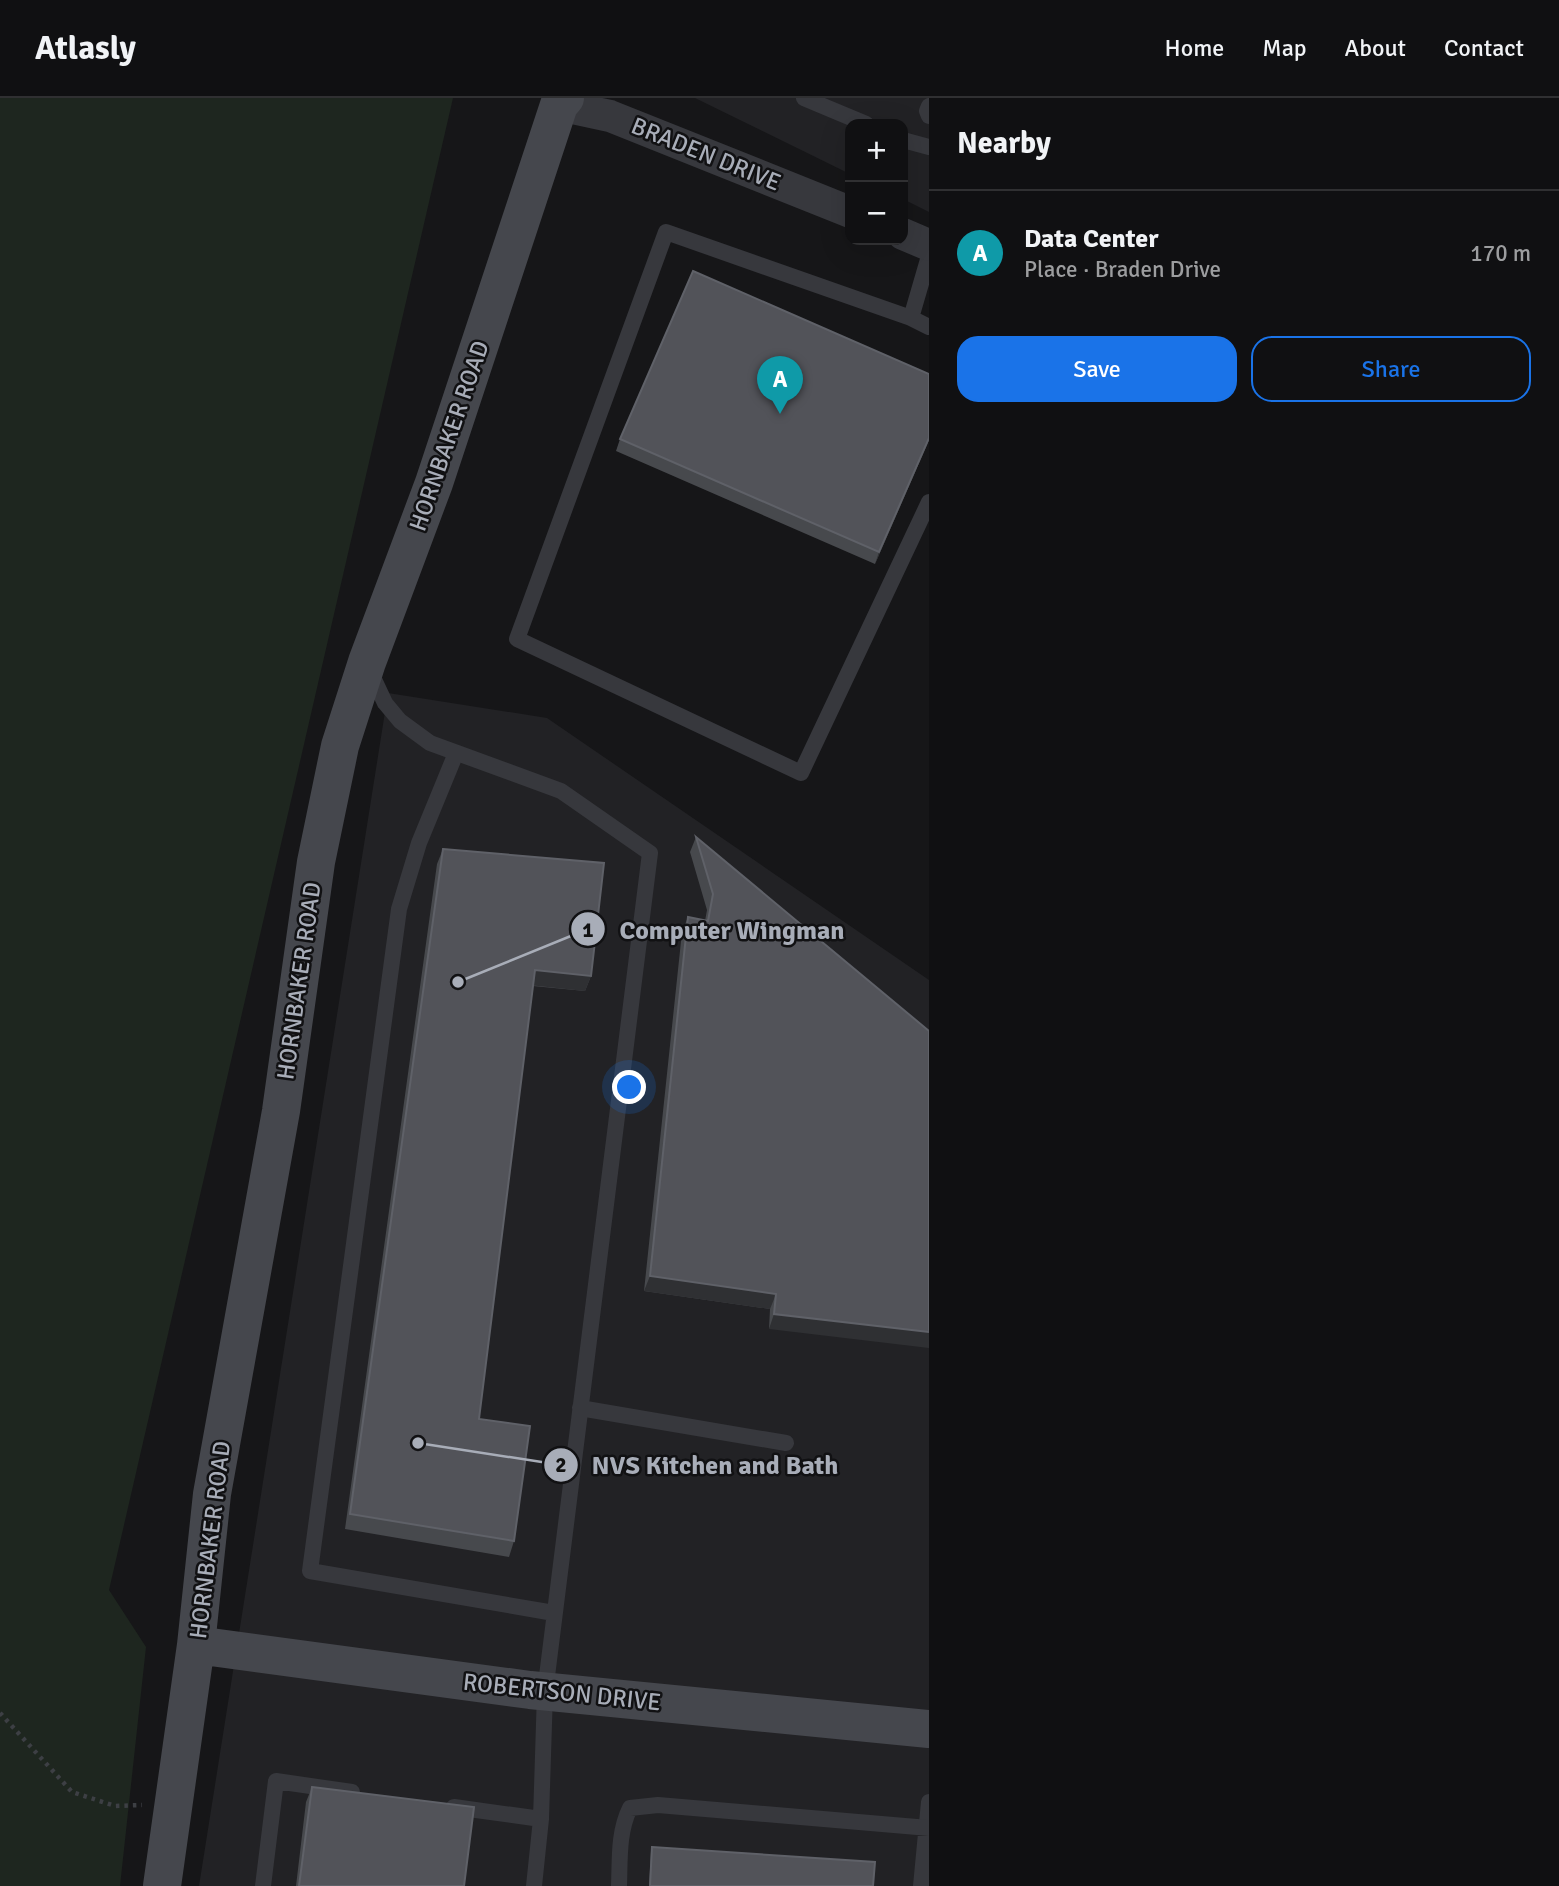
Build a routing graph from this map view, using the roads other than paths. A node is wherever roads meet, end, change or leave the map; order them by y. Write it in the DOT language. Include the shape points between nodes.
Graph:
graph roads {
  1 [pos="804,98"];
  2 [pos="561,100"];
  3 [pos="929,106"];
  4 [pos="929,116"];
  5 [pos="854,119"];
  6 [pos="908,141"];
  7 [pos="929,147"];
  8 [pos="845,210"];
  9 [pos="908,236"];
  10 [pos="929,245"];
  11 [pos="929,256"];
  12 [pos="911,318"];
  13 [pos="929,327"];
  14 [pos="929,502"];
  15 [pos="367,662"];
  16 [pos="456,753"];
  17 [pos="580,1408"];
  18 [pos="786,1443"];
  19 [pos="554,1614"];
  20 [pos="196,1644"];
  21 [pos="545,1692"];
  22 [pos="929,1729"];
  23 [pos="369,1795"];
  24 [pos="929,1802"];
  25 [pos="435,1804"];
  26 [pos="541,1819"];
  27 [pos="928,1828"];
  28 [pos="162,1886"];
  29 [pos="263,1886"];
  30 [pos="534,1886"];
  31 [pos="619,1886"];
  32 [pos="921,1886"];
  1 -- 5 [label="lane"];
  2 -- 8 [label="street, BRADEN DRIVE"];
  2 -- 15 [label="main road, HORNBAKER ROAD" via="434,483"];
  3 -- 4 [label="lane"];
  6 -- 7 [label="lane"];
  9 -- 10 [label="street"];
  11 -- 12 [label="lane"];
  12 -- 13 [label="lane"];
  12 -- 14 [label="lane" via="666,232 516,639 801,773"];
  15 -- 16 [label="lane" via="385,703 400,721 430,743"];
  15 -- 20 [label="main road, HORNBAKER ROAD" via="341,746 316,862 281,1111 212,1494"];
  16 -- 17 [label="lane" via="561,791 650,853"];
  16 -- 19 [label="lane" via="419,843 400,909 310,1571"];
  17 -- 18 [label="lane"];
  17 -- 19 [label="lane"];
  19 -- 21 [label="lane"];
  20 -- 21 [label="main road, ROBERTSON DRIVE"];
  20 -- 28 [label="main road, HORNBAKER ROAD"];
  21 -- 22 [label="main road, ROBERTSON DRIVE"];
  21 -- 26 [label="lane"];
  23 -- 29 [label="lane" via="276,1782"];
  24 -- 27 [label="lane"];
  25 -- 26 [label="lane"];
  26 -- 30 [label="lane"];
  27 -- 31 [label="lane" via="658,1805 630,1808 622,1831"];
  27 -- 32 [label="lane"];
}
